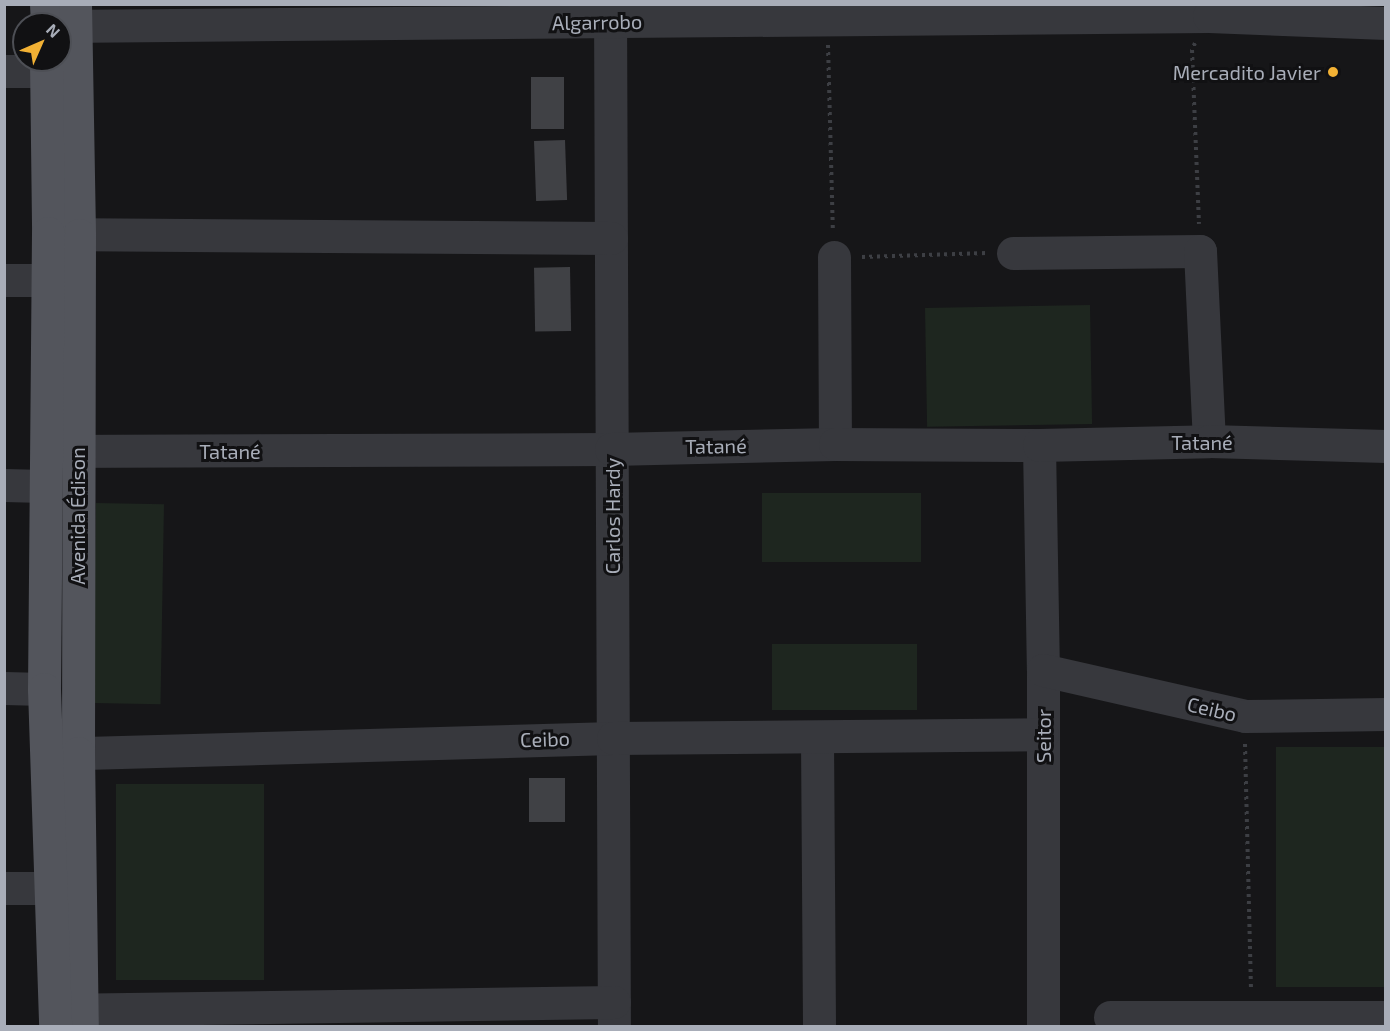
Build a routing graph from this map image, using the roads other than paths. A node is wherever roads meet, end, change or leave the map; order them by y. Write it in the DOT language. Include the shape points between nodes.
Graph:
graph roads {
  1 [pos="1209,10"];
  2 [pos="827,11"];
  3 [pos="610,14"];
  4 [pos="72,20"];
  5 [pos="1386,23"];
  6 [pos="47,72"];
  7 [pos="64,72"];
  8 [pos="63,234"];
  9 [pos="611,238"];
  10 [pos="1013,253"];
  11 [pos="834,257"];
  12 [pos="4,280"];
  13 [pos="47,280"];
  14 [pos="1209,441"];
  15 [pos="836,444"];
  16 [pos="1039,445"];
  17 [pos="1386,446"];
  18 [pos="611,449"];
  19 [pos="61,451"];
  20 [pos="4,485"];
  21 [pos="44,486"];
  22 [pos="1043,670"];
  23 [pos="4,688"];
  24 [pos="44,689"];
  25 [pos="1386,714"];
  26 [pos="1042,734"];
  27 [pos="612,738"];
  28 [pos="817,738"];
  29 [pos="62,754"];
  30 [pos="4,888"];
  31 [pos="51,888"];
  32 [pos="614,1014"];
  33 [pos="1110,1017"];
  34 [pos="1386,1017"];
  35 [pos="69,1018"];
  36 [pos="819,1026"];
  37 [pos="1043,1026"];
  1 -- 2 [label="street, Algarrobo"];
  1 -- 5 [label="street, Algarrobo"];
  2 -- 3 [label="street, Algarrobo"];
  3 -- 4 [label="street, Algarrobo"];
  3 -- 9 [label="street, Carlos Hardy"];
  6 -- 8 [label="main road, Avenida Édison"];
  7 -- 8 [label="main road, Avenida Édison"];
  8 -- 9 [label="street"];
  8 -- 13 [label="main road, Avenida Édison"];
  8 -- 19 [label="main road, Avenida Édison"];
  9 -- 18 [label="street, Carlos Hardy"];
  10 -- 14 [label="street" via="1200,251"];
  11 -- 15 [label="street"];
  12 -- 13 [label="street"];
  13 -- 19 [label="main road, Avenida Édison"];
  14 -- 16 [label="street, Tatané"];
  14 -- 17 [label="street, Tatané"];
  15 -- 16 [label="street, Tatané"];
  15 -- 18 [label="street, Tatané"];
  16 -- 22 [label="street, Seitor"];
  18 -- 19 [label="street, Tatané"];
  18 -- 27 [label="street, Carlos Hardy"];
  19 -- 21 [label="main road, Avenida Édison"];
  19 -- 29 [label="main road, Avenida Édison"];
  20 -- 21 [label="street"];
  21 -- 24 [label="main road, Avenida Édison"];
  22 -- 25 [label="street, Ceibo" via="1245,717"];
  22 -- 26 [label="street, Seitor"];
  23 -- 24 [label="street"];
  24 -- 29 [label="main road, Avenida Édison"];
  26 -- 28 [label="street, Ceibo"];
  26 -- 37 [label="street, Seitor"];
  27 -- 28 [label="street, Ceibo"];
  27 -- 29 [label="street, Ceibo"];
  27 -- 32 [label="street, Carlos Hardy"];
  28 -- 36 [label="street"];
  29 -- 31 [label="main road, Avenida Édison"];
  29 -- 35 [label="main road, Avenida Édison"];
  30 -- 31 [label="street"];
  31 -- 35 [label="main road, Avenida Édison"];
  32 -- 35 [label="street"];
  33 -- 34 [label="street"];
}
